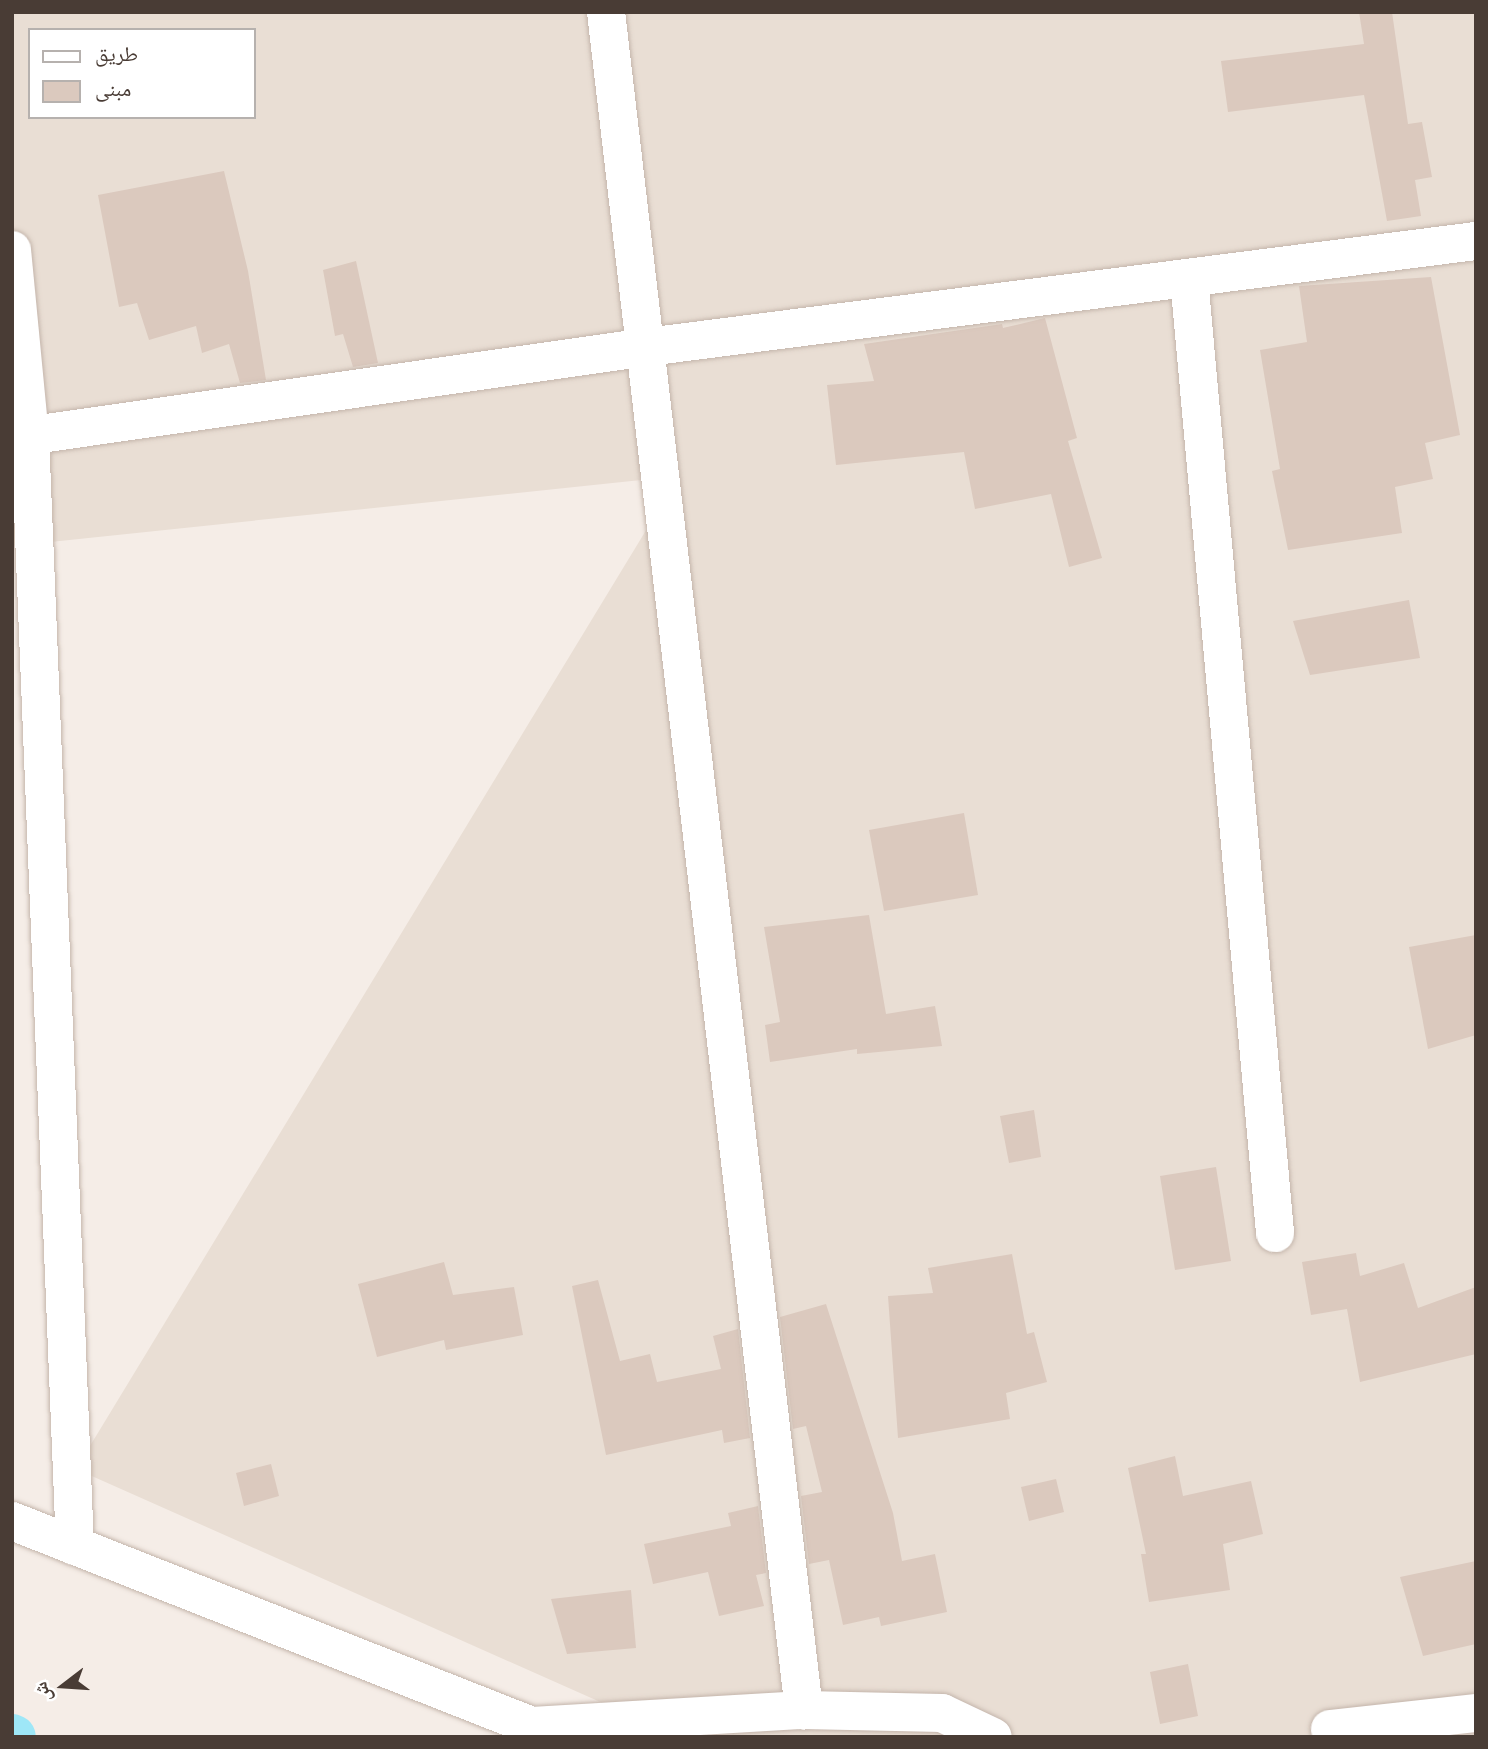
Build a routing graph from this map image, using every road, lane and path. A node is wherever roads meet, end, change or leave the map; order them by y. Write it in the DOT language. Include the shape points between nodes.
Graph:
graph roads {
  1 [pos="606,12"];
  2 [pos="1476,241"];
  3 [pos="12,250"];
  4 [pos="1189,278"];
  5 [pos="647,347"];
  6 [pos="21,437"];
  7 [pos="1275,1233"];
  8 [pos="12,1521"];
  9 [pos="75,1546"];
  10 [pos="804,1710"];
  11 [pos="1476,1713"];
  12 [pos="1331,1729"];
  13 [pos="993,1737"];
  1 -- 5 [label="street"];
  2 -- 4 [label="street"];
  3 -- 6 [label="street"];
  4 -- 5 [label="street"];
  4 -- 7 [label="street"];
  5 -- 6 [label="street"];
  5 -- 10 [label="street"];
  6 -- 9 [label="street"];
  8 -- 9 [label="street"];
  9 -- 10 [label="street" via="532,1726"];
  10 -- 13 [label="street" via="942,1713"];
  11 -- 12 [label="street"];
}
